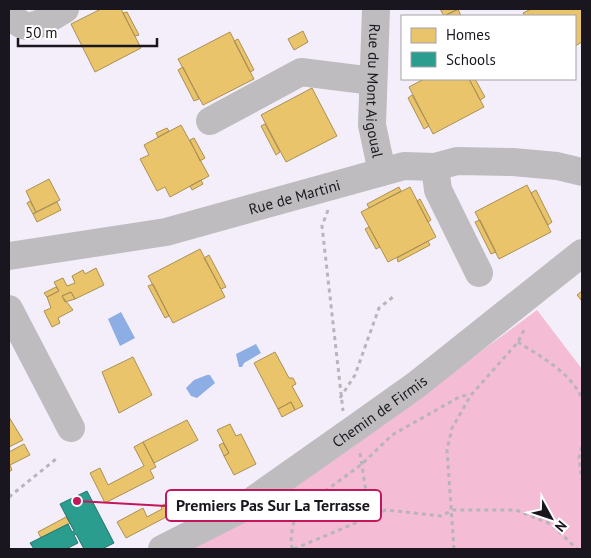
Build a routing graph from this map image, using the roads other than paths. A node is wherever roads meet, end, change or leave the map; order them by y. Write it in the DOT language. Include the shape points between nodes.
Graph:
graph roads {
  1 [pos="65,9"];
  2 [pos="376,9"];
  3 [pos="9,10"];
  4 [pos="373,81"];
  5 [pos="210,121"];
  6 [pos="435,167"];
  7 [pos="382,172"];
  8 [pos="582,172"];
  9 [pos="582,253"];
  10 [pos="9,256"];
  11 [pos="479,273"];
  12 [pos="9,309"];
  13 [pos="71,428"];
  14 [pos="162,549"];
  1 -- 3 [label="street" via="37,25 26,27 15,22"];
  2 -- 4 [label="street, Rue du Mont Aigoual"];
  4 -- 5 [label="street" via="301,72"];
  4 -- 7 [label="street, Rue du Mont Aigoual" via="372,125"];
  6 -- 7 [label="street, Rue de Martini" via="404,166"];
  6 -- 8 [label="street, Rue de Martini" via="457,161 513,162"];
  6 -- 11 [label="street" via="438,190"];
  7 -- 10 [label="street, Rue de Martini" via="166,232"];
  9 -- 14 [label="street, Chemin de Firmis" via="416,385 348,418 239,510"];
  12 -- 13 [label="street"];
}
